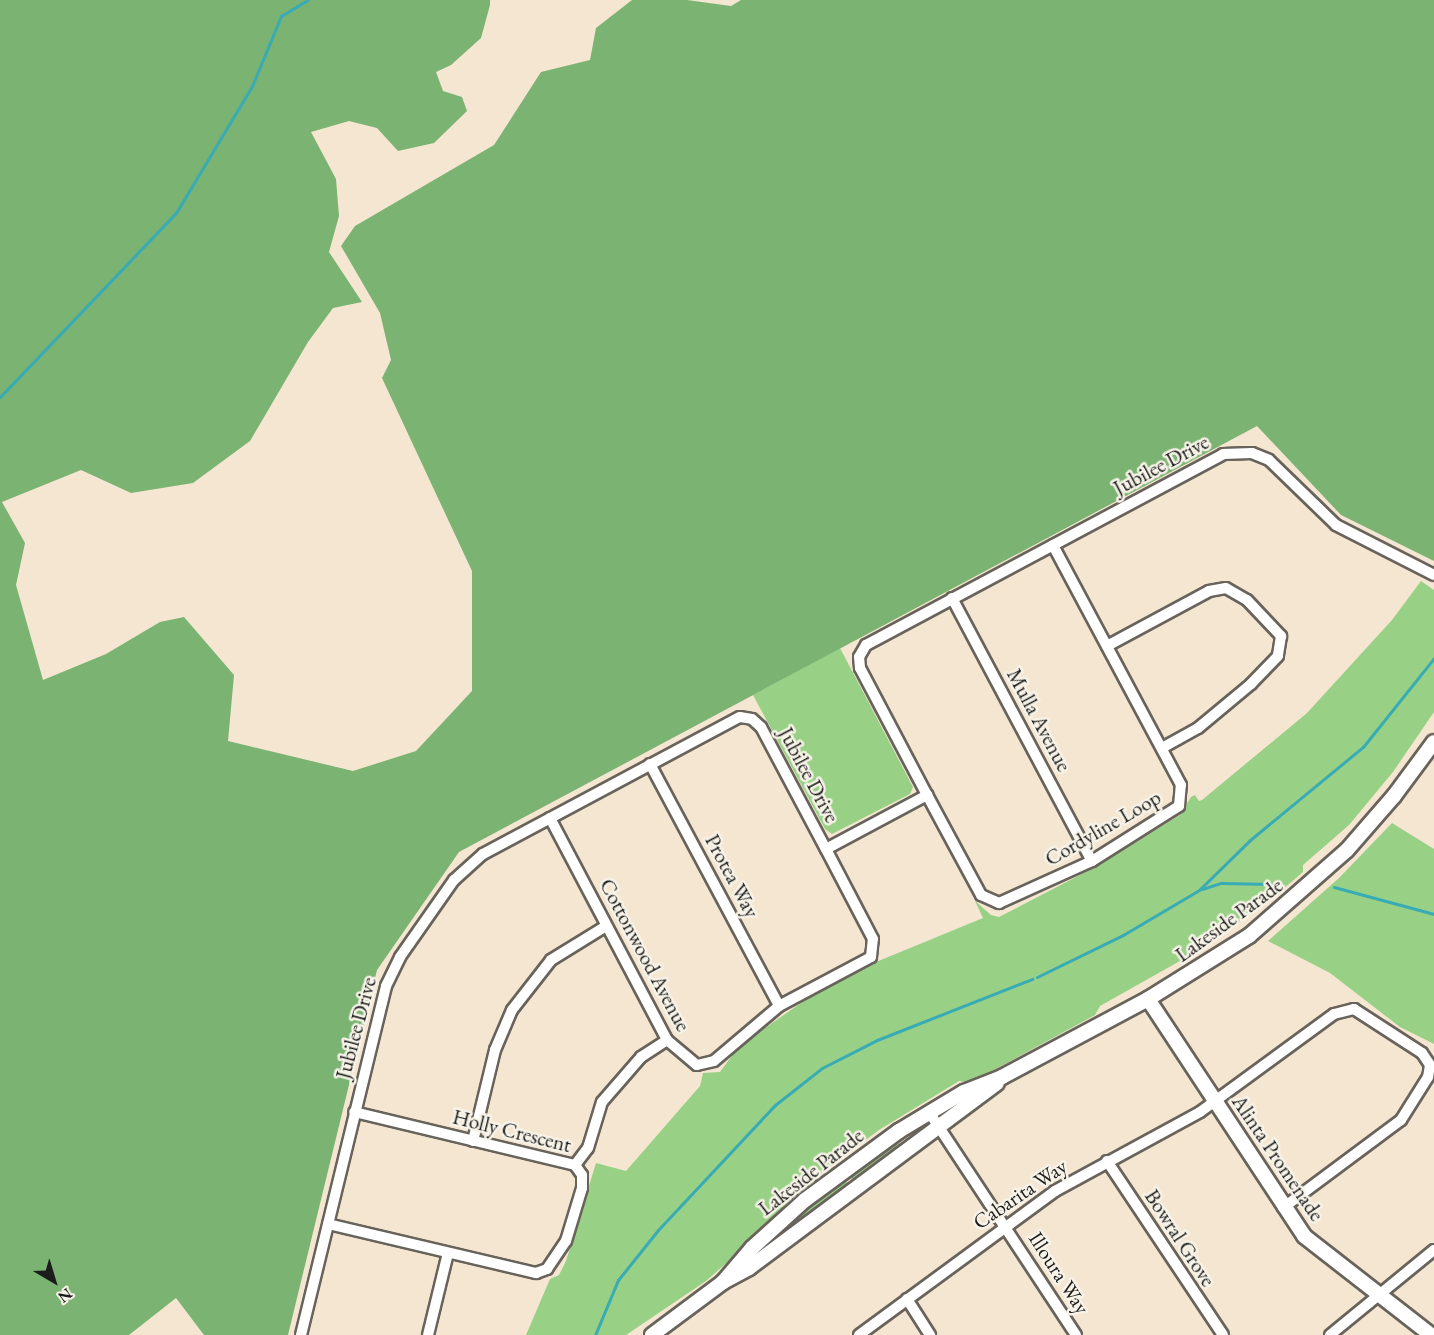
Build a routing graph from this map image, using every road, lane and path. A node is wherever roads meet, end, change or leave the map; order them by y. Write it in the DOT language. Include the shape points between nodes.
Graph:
graph roads {
  1 [pos="1053,545"];
  2 [pos="1434,575"];
  3 [pos="952,598"];
  4 [pos="1107,646"];
  5 [pos="1434,742"];
  6 [pos="1162,748"];
  7 [pos="650,764"];
  8 [pos="927,795"];
  9 [pos="550,818"];
  10 [pos="826,849"];
  11 [pos="1092,861"];
  12 [pos="606,926"];
  13 [pos="1148,999"];
  14 [pos="779,1006"];
  15 [pos="668,1040"];
  16 [pos="1432,1065"];
  17 [pos="1002,1077"];
  18 [pos="1215,1102"];
  19 [pos="354,1112"];
  20 [pos="929,1112"];
  21 [pos="939,1126"];
  22 [pos="473,1141"];
  23 [pos="1107,1161"];
  24 [pos="575,1165"];
  25 [pos="1284,1208"];
  26 [pos="328,1224"];
  27 [pos="1005,1226"];
  28 [pos="1434,1250"];
  29 [pos="448,1253"];
  30 [pos="723,1282"];
  31 [pos="1377,1295"];
  32 [pos="907,1299"];
  33 [pos="301,1335"];
  34 [pos="428,1335"];
  35 [pos="652,1335"];
  36 [pos="859,1335"];
  37 [pos="930,1335"];
  38 [pos="1076,1335"];
  39 [pos="1223,1335"];
  40 [pos="1330,1335"];
  41 [pos="1431,1335"];
  1 -- 2 [label="street, Jubilee Drive" via="1212,460 1243,452 1261,456 1278,467 1346,531"];
  1 -- 3 [label="street, Jubilee Drive"];
  1 -- 4 [label="street, Cordyline Loop"];
  3 -- 8 [label="street, Jubilee Drive" via="871,642 859,657 863,674"];
  3 -- 11 [label="street, Mulla Avenue"];
  4 -- 6 [label="street, Cordyline Loop"];
  4 -- 6 [label="street" via="1209,591 1226,588 1247,600 1281,636 1278,656 1251,684 1198,729"];
  5 -- 13 [label="street, Lakeside Parade" via="1375,820 1305,890 1230,950"];
  6 -- 11 [label="street, Cordyline Loop" via="1181,785 1179,806"];
  7 -- 9 [label="street, Jubilee Drive"];
  7 -- 10 [label="street, Jubilee Drive" via="736,718 752,719 761,727"];
  7 -- 14 [label="street, Protea Way"];
  8 -- 10 [label="street, Jubilee Drive"];
  8 -- 11 [label="street, Cordyline Loop" via="976,888 992,902 1005,902"];
  9 -- 12 [label="street, Cottonwood Avenue"];
  9 -- 19 [label="street, Jubilee Drive" via="471,862 400,957 384,994"];
  10 -- 14 [label="street, Cottonwood Avenue" via="873,939 874,951 867,961"];
  12 -- 15 [label="street, Cottonwood Avenue"];
  12 -- 22 [label="street" via="551,960 512,1010 495,1050"];
  13 -- 17 [label="street, Lakeside Parade"];
  13 -- 18 [label="street, Alinta Promenade"];
  14 -- 15 [label="street, Cottonwood Avenue" via="708,1064 690,1063"];
  15 -- 24 [label="street" via="641,1057 602,1102 588,1148"];
  16 -- 18 [label="street, Cabarita Way" via="1417,1049 1360,1012 1345,1009"];
  16 -- 25 [label="street" via="1422,1089 1401,1120"];
  17 -- 20 [label="street, Lakeside Parade"];
  17 -- 21 [label="street, Lakeside Parade"];
  18 -- 23 [label="street, Cabarita Way"];
  18 -- 25 [label="street, Alinta Promenade"];
  19 -- 22 [label="street, Holly Crescent"];
  19 -- 26 [label="street, Jubilee Drive"];
  20 -- 21 [label="street, Illoura Way"];
  20 -- 30 [label="street, Lakeside Parade" via="805,1200 752,1248"];
  21 -- 27 [label="street, Illoura Way"];
  21 -- 30 [label="street, Lakeside Parade" via="749,1268"];
  22 -- 24 [label="street, Holly Crescent"];
  23 -- 27 [label="street, Cabarita Way"];
  23 -- 39 [label="street, Bowral Grove"];
  24 -- 29 [label="street, Holly Crescent" via="583,1181 575,1218 547,1269 530,1272"];
  25 -- 31 [label="street, Alinta Promenade" via="1312,1244"];
  26 -- 29 [label="street, Holly Crescent"];
  26 -- 33 [label="street, Jubilee Drive"];
  27 -- 32 [label="street, Cabarita Way"];
  27 -- 38 [label="street, Illoura Way"];
  28 -- 31 [label="street"];
  29 -- 34 [label="street"];
  30 -- 35 [label="street, Lakeside Parade"];
  31 -- 40 [label="street"];
  31 -- 41 [label="street, Alinta Promenade"];
  32 -- 36 [label="street, Cabarita Way"];
  32 -- 37 [label="street"];
}
